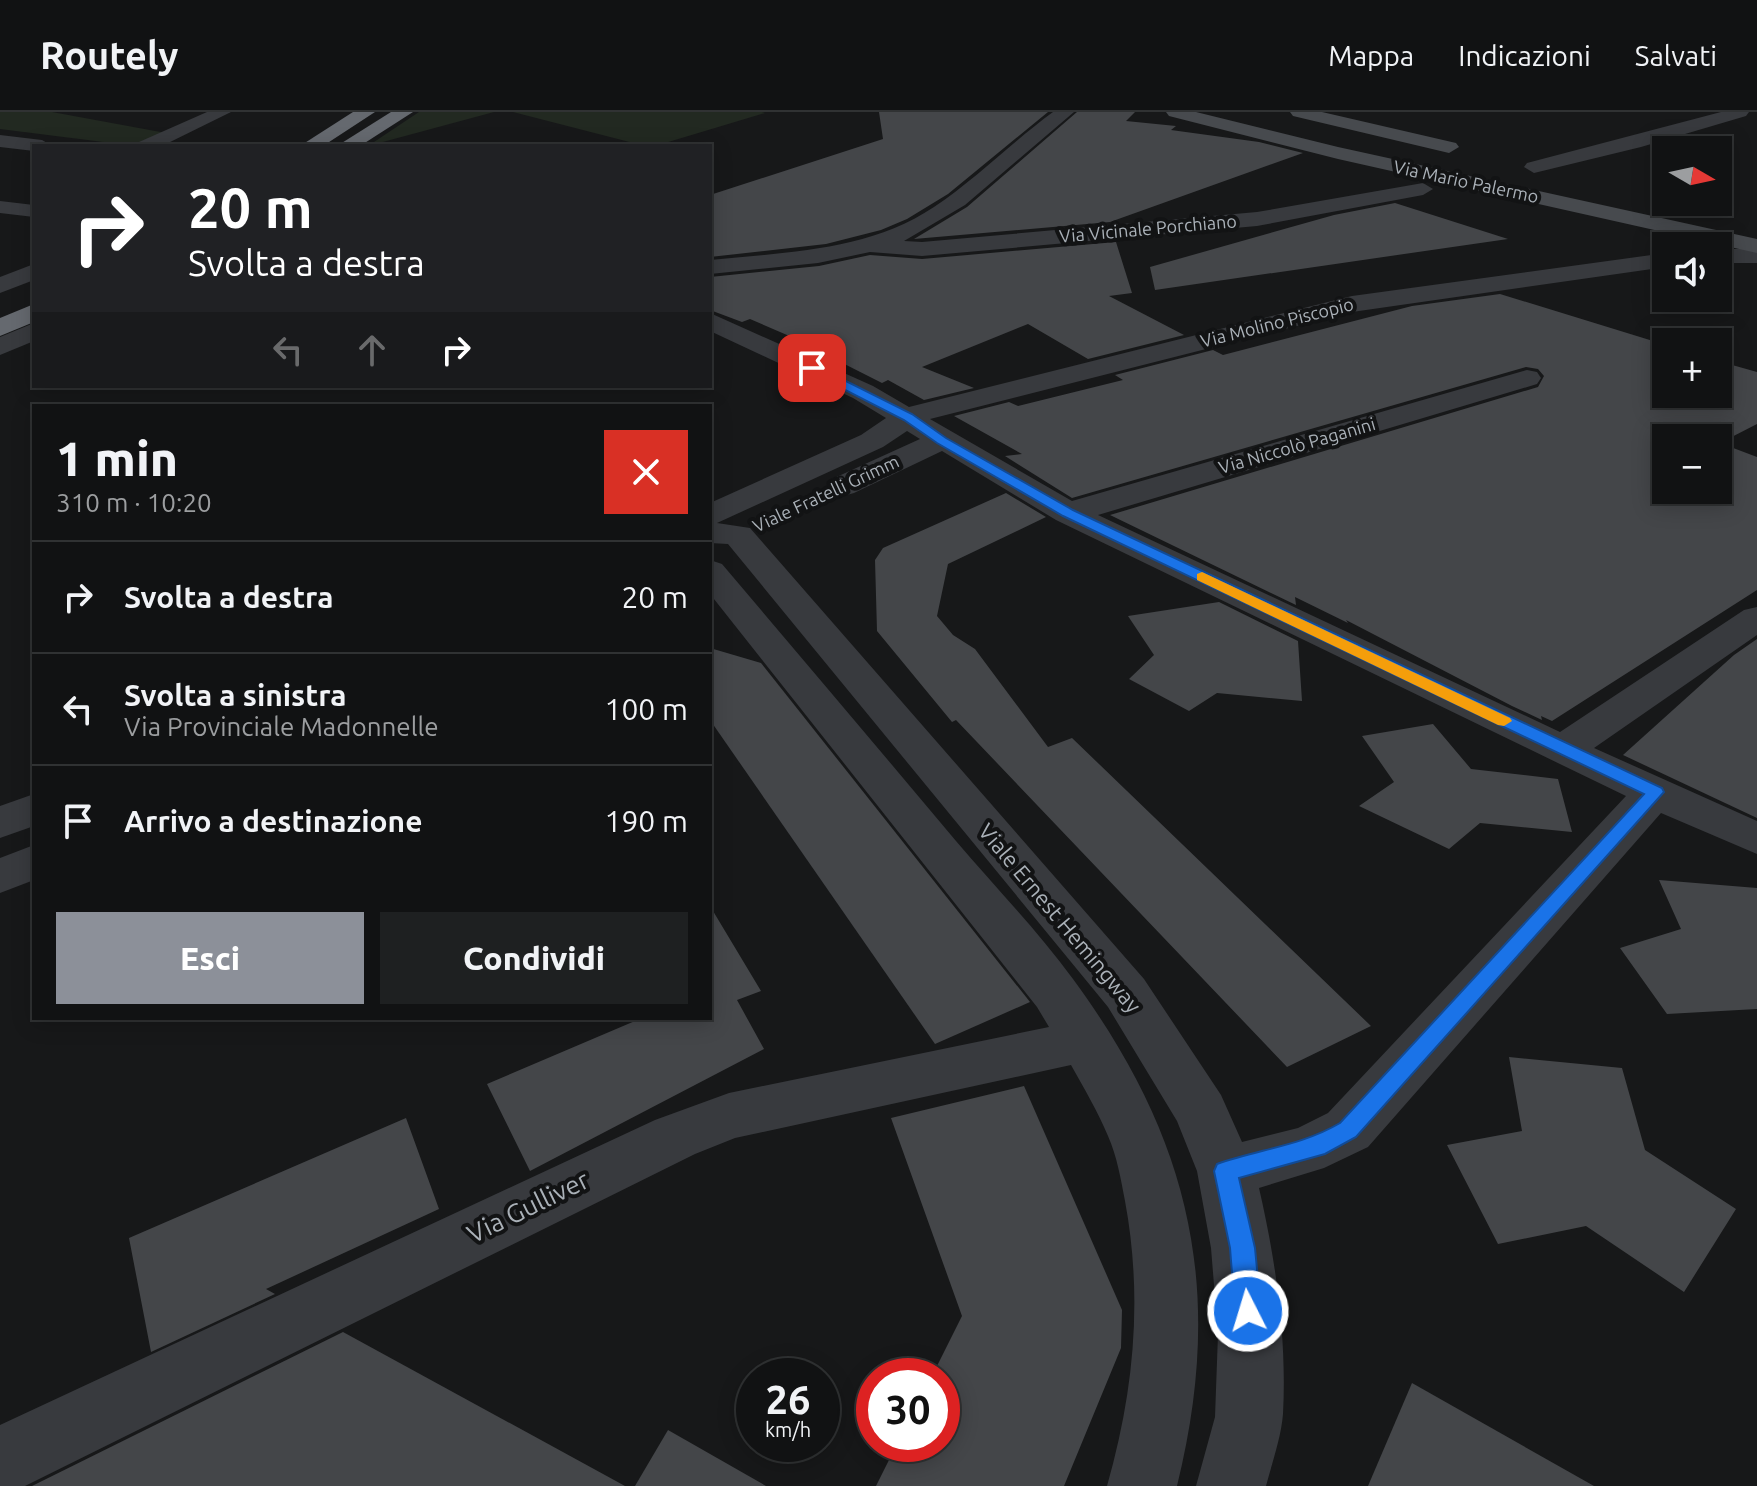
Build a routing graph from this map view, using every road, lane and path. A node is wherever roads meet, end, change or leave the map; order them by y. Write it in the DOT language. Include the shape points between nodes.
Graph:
graph roads {
  1 [pos="222,112"];
  2 [pos="366,112"];
  3 [pos="404,112"];
  4 [pos="1065,112"];
  5 [pos="1175,112"];
  6 [pos="1299,112"];
  7 [pos="1740,112"];
  8 [pos="0,141"];
  9 [pos="150,144"];
  10 [pos="313,144"];
  11 [pos="350,144"];
  12 [pos="32,145"];
  13 [pos="1465,151"];
  14 [pos="1510,161"];
  15 [pos="1534,167"];
  16 [pos="1578,177"];
  17 [pos="1423,189"];
  18 [pos="32,196"];
  19 [pos="4,207"];
  20 [pos="32,211"];
  21 [pos="1652,223"];
  22 [pos="1667,232"];
  23 [pos="871,245"];
  24 [pos="1757,246"];
  25 [pos="1732,256"];
  26 [pos="1757,256"];
  27 [pos="1652,261"];
  28 [pos="712,267"];
  29 [pos="32,272"];
  30 [pos="0,286"];
  31 [pos="32,289"];
  32 [pos="0,304"];
  33 [pos="32,313"];
  34 [pos="712,322"];
  35 [pos="0,328"];
  36 [pos="32,332"];
  37 [pos="0,347"];
  38 [pos="0,355"];
  39 [pos="32,358"];
  40 [pos="1527,378"];
  41 [pos="908,417"];
  42 [pos="942,440"];
  43 [pos="1068,513"];
  44 [pos="716,540"];
  45 [pos="1757,618"];
  46 [pos="1563,750"];
  47 [pos="1655,792"];
  48 [pos="32,810"];
  49 [pos="0,823"];
  50 [pos="1757,839"];
  51 [pos="32,862"];
  52 [pos="0,877"];
  53 [pos="1085,1041"];
  54 [pos="1226,1171"];
  55 [pos="0,1461"];
  56 [pos="1142,1486"];
  57 [pos="1231,1486"];
  1 -- 9 [label="street"];
  2 -- 10 [label="highway"];
  3 -- 11 [label="highway"];
  4 -- 23 [label="street" via="939,213"];
  5 -- 21 [label="street, Via Mario Palermo"];
  6 -- 13 [label="street, Via Mario Palermo"];
  7 -- 15 [label="street"];
  8 -- 12 [label="street"];
  14 -- 15 [label="street, Via Mario Palermo"];
  15 -- 16 [label="street, Via Mario Palermo"];
  17 -- 23 [label="street, Via Vicinale Porchiano" via="1257,219 922,249"];
  18 -- 19 [label="street"];
  19 -- 20 [label="street"];
  21 -- 22 [label="street"];
  21 -- 24 [label="street, Via Mario Palermo"];
  23 -- 28 [label="street"];
  25 -- 26 [label="street"];
  27 -- 41 [label="street, Via Molino Piscopio" via="1340,307"];
  29 -- 30 [label="street"];
  31 -- 32 [label="highway"];
  33 -- 35 [label="highway"];
  34 -- 41 [label="street"];
  36 -- 37 [label="street"];
  38 -- 39 [label="street"];
  40 -- 43 [label="street, Via Niccolò Paganini"];
  41 -- 42 [label="street"];
  41 -- 44 [label="street, Viale Fratelli Grimm"];
  42 -- 43 [label="street"];
  42 -- 44 [label="street, Viale Fratelli Grimm"];
  43 -- 46 [label="street"];
  44 -- 53 [label="street" via="1055,993"];
  44 -- 54 [label="street, Viale Ernest Hemingway" via="1126,993 1201,1112"];
  45 -- 46 [label="street"];
  46 -- 47 [label="street"];
  47 -- 50 [label="street"];
  47 -- 54 [label="street" via="1348,1130 1310,1149"];
  48 -- 49 [label="street"];
  51 -- 52 [label="street"];
  53 -- 55 [label="street, Via Gulliver" via="729,1116 675,1137"];
  53 -- 56 [label="street" via="1139,1141 1162,1239 1168,1332 1156,1439"];
  54 -- 57 [label="street, Viale Ernest Hemingway" via="1242,1248 1250,1334 1249,1417"];
}
